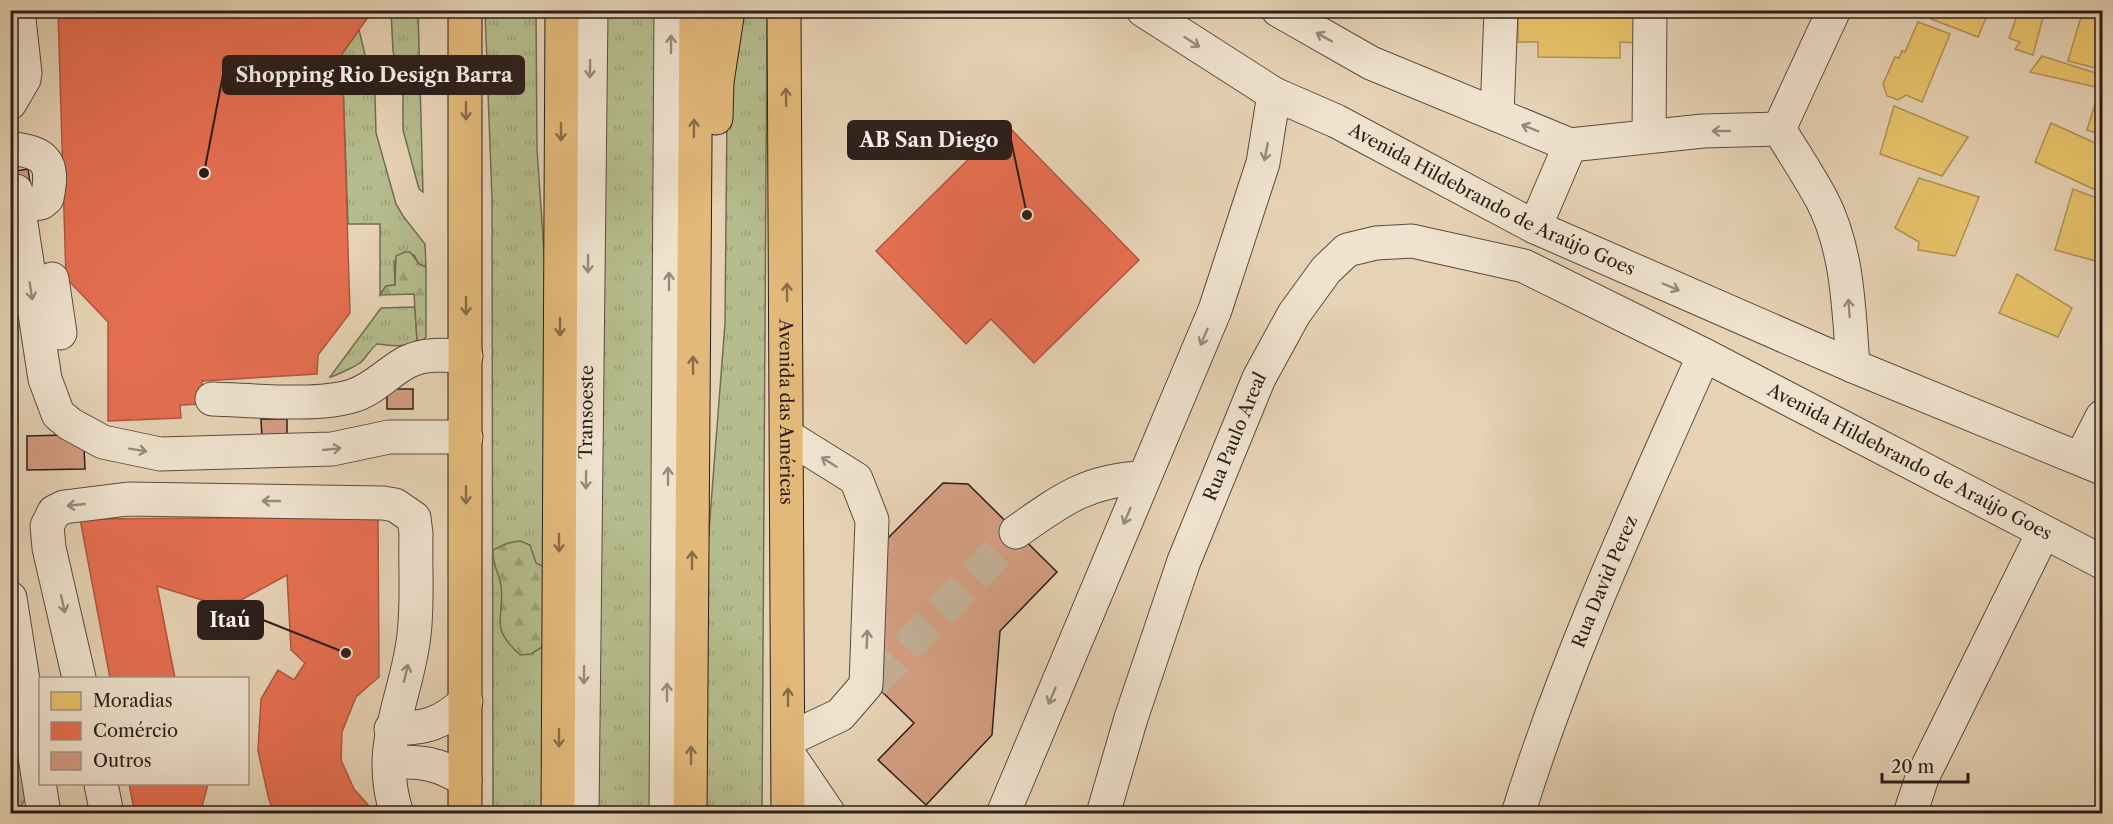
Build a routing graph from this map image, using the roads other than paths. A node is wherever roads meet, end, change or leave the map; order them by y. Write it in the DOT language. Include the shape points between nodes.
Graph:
graph roads {
  1 [pos="18,10"];
  2 [pos="465,10"];
  3 [pos="562,10"];
  4 [pos="591,10"];
  5 [pos="671,10"];
  6 [pos="696,10"];
  7 [pos="728,10"];
  8 [pos="803,10"];
  9 [pos="1143,10"];
  10 [pos="1278,10"];
  11 [pos="1501,10"];
  12 [pos="1650,10"];
  13 [pos="1834,10"];
  14 [pos="785,25"];
  15 [pos="1274,94"];
  16 [pos="10,103"];
  17 [pos="1497,115"];
  18 [pos="1779,129"];
  19 [pos="1649,135"];
  20 [pos="1569,145"];
  21 [pos="13,175"];
  22 [pos="1535,226"];
  23 [pos="693,227"];
  24 [pos="1524,266"];
  25 [pos="52,279"];
  26 [pos="1704,355"];
  27 [pos="466,356"];
  28 [pos="1852,366"];
  29 [pos="212,399"];
  30 [pos="2103,417"];
  31 [pos="89,434"];
  32 [pos="787,436"];
  33 [pos="466,437"];
  34 [pos="2092,463"];
  35 [pos="1142,478"];
  36 [pos="340,484"];
  37 [pos="414,518"];
  38 [pos="1017,532"];
  39 [pos="2043,533"];
  40 [pos="2103,562"];
  41 [pos="10,598"];
  42 [pos="79,677"];
  43 [pos="466,701"];
  44 [pos="391,729"];
  45 [pos="789,747"];
  46 [pos="390,764"];
  47 [pos="465,780"];
  48 [pos="39,781"];
  49 [pos="40,785"];
  50 [pos="101,785"];
  51 [pos="44,813"];
  52 [pos="107,813"];
  53 [pos="397,813"];
  54 [pos="465,813"];
  55 [pos="558,813"];
  56 [pos="582,813"];
  57 [pos="666,813"];
  58 [pos="690,813"];
  59 [pos="788,813"];
  60 [pos="829,813"];
  61 [pos="1003,813"];
  62 [pos="1103,813"];
  63 [pos="1518,813"];
  64 [pos="1910,813"];
  1 -- 16 [label="street" via="25,73"];
  2 -- 27 [label="main road, one-way"];
  3 -- 55 [label="main road, one-way"];
  4 -- 56 [label="street, Transoeste, one-way"];
  57 -- 5 [label="street, one-way"];
  23 -- 6 [label="main road, one-way"];
  7 -- 23 [label="main road" via="717,82 715,159 711,183"];
  8 -- 14 [label="main road"];
  9 -- 15 [label="street, Avenida Hildebrando de Araújo Goes, one-way"];
  17 -- 10 [label="street, one-way" via="1371,63"];
  11 -- 17 [label="street"];
  12 -- 19 [label="street"];
  13 -- 18 [label="street"];
  32 -- 14 [label="main road, Avenida das Américas, one-way"];
  15 -- 22 [label="street, Avenida Hildebrando de Araújo Goes" via="1336,121"];
  15 -- 35 [label="street, one-way" via="1263,164 1215,310"];
  20 -- 17 [label="street, one-way"];
  18 -- 19 [label="street, one-way"];
  28 -- 18 [label="street, one-way" via="1848,298 1838,244 1823,202"];
  19 -- 20 [label="street"];
  20 -- 22 [label="street"];
  21 -- 31 [label="street, one-way" via="51,399 58,414"];
  22 -- 28 [label="street, Avenida Hildebrando de Araújo Goes, one-way"];
  58 -- 23 [label="main road, one-way"];
  24 -- 26 [label="street, Avenida Hildebrando de Araújo Goes"];
  24 -- 62 [label="street, Rua Paulo Areal" via="1412,241 1347,250 1326,270 1294,314 1259,378 1184,561"];
  25 -- 31 [label="street" via="68,381"];
  26 -- 39 [label="street, Avenida Hildebrando de Araújo Goes"];
  26 -- 63 [label="street, Rua David Perez" via="1610,567"];
  27 -- 29 [label="street" via="421,357 368,389 342,398"];
  27 -- 33 [label="main road"];
  28 -- 34 [label="street, Avenida Hildebrando de Araújo Goes"];
  30 -- 34 [label="street"];
  31 -- 33 [label="street, one-way" via="119,447 160,454 332,449 389,436"];
  45 -- 32 [label="main road, Avenida das Américas, one-way"];
  45 -- 32 [label="street, one-way" via="840,715 869,684 872,520 856,479"];
  33 -- 43 [label="main road, one-way"];
  35 -- 38 [label="street" via="1114,479 1085,489"];
  35 -- 61 [label="street, one-way"];
  36 -- 37 [label="street" via="397,486 411,501"];
  37 -- 42 [label="street, one-way" via="395,506 347,501 128,500 64,507 54,512 47,526"];
  44 -- 37 [label="street, one-way" via="414,634"];
  39 -- 40 [label="street, Avenida Hildebrando de Araújo Goes"];
  39 -- 64 [label="street" via="1922,778"];
  41 -- 48 [label="street"];
  43 -- 44 [label="street" via="435,724"];
  43 -- 47 [label="main road"];
  44 -- 46 [label="street"];
  45 -- 59 [label="main road, Avenida das Américas"];
  45 -- 60 [label="street"];
  46 -- 47 [label="street" via="430,762"];
  46 -- 53 [label="street" via="391,796"];
  47 -- 54 [label="main road"];
  49 -- 51 [label="street"];
  50 -- 52 [label="street"];
}
